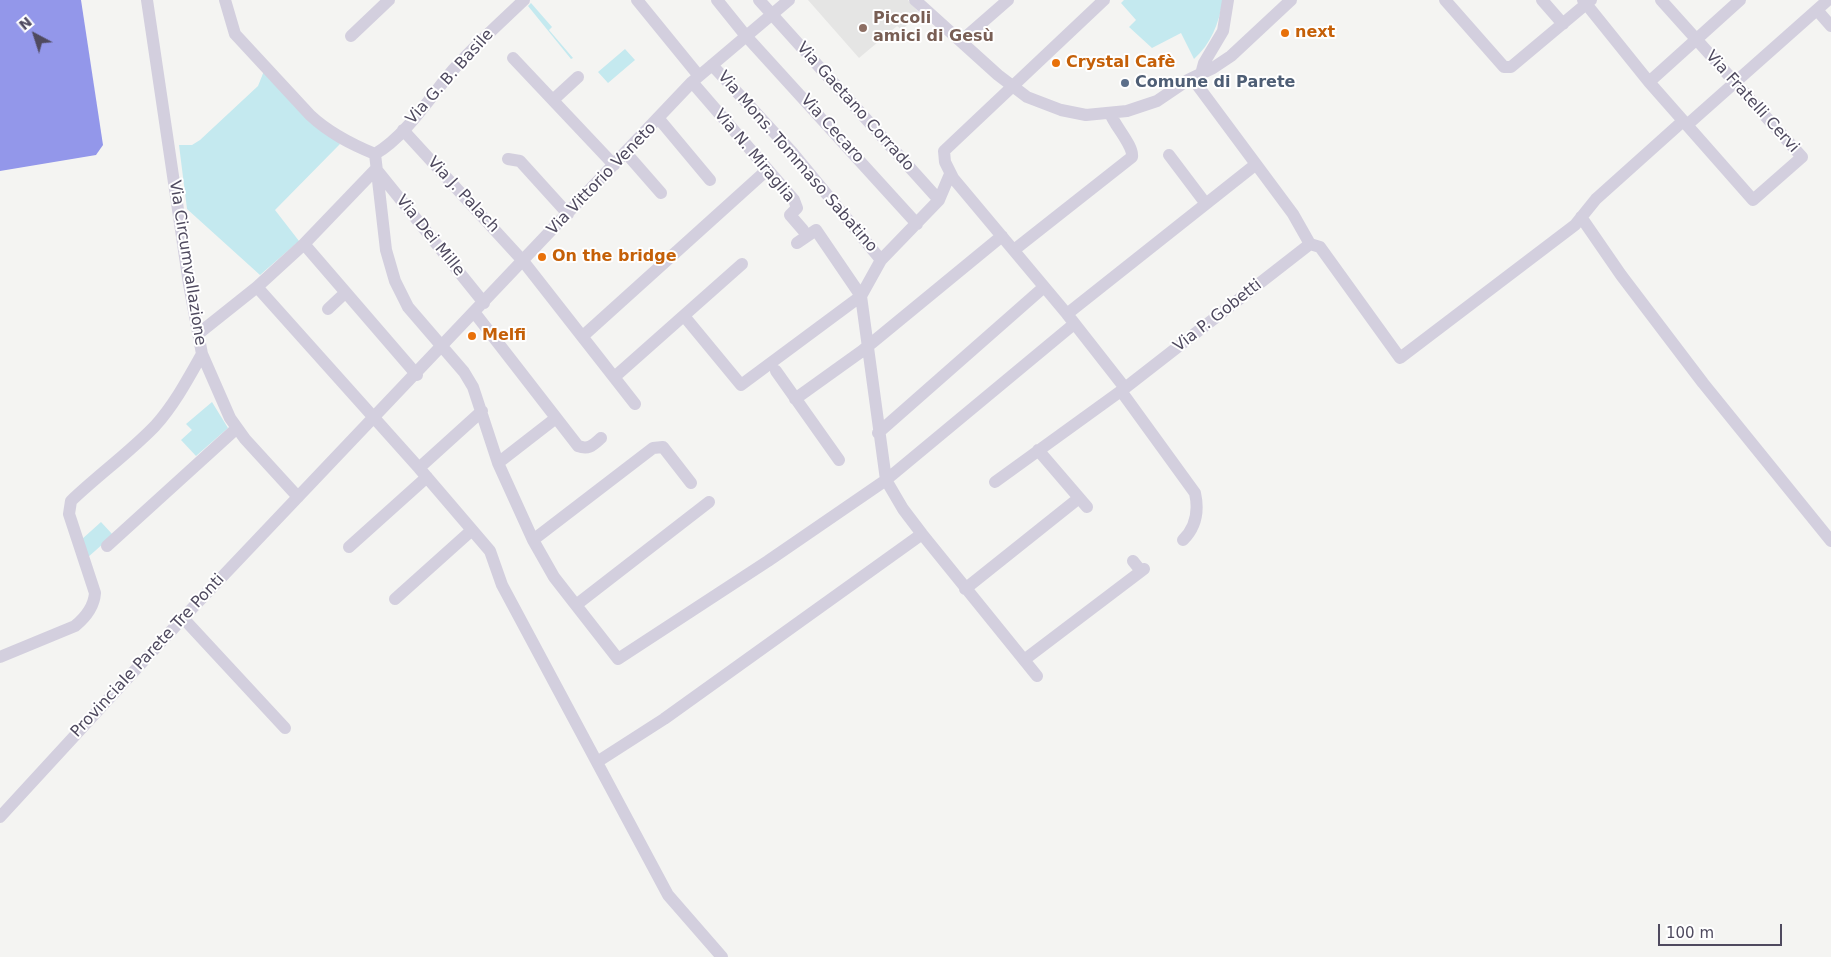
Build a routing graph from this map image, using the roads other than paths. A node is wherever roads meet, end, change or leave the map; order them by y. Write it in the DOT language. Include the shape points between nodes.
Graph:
graph roads {
  1 [pos="147,0"];
  2 [pos="225,0"];
  3 [pos="390,0"];
  4 [pos="524,0"];
  5 [pos="637,0"];
  6 [pos="718,0"];
  7 [pos="759,0"];
  8 [pos="789,0"];
  9 [pos="915,0"];
  10 [pos="1008,0"];
  11 [pos="1104,0"];
  12 [pos="1228,0"];
  13 [pos="1291,0"];
  14 [pos="1445,0"];
  15 [pos="1542,0"];
  16 [pos="1660,0"];
  17 [pos="1740,0"];
  18 [pos="1828,0"];
  19 [pos="1586,1"];
  20 [pos="1816,10"];
  21 [pos="771,15"];
  22 [pos="1563,24"];
  23 [pos="1831,26"];
  24 [pos="350,36"];
  25 [pos="746,36"];
  26 [pos="1696,40"];
  27 [pos="961,41"];
  28 [pos="513,58"];
  29 [pos="712,65"];
  30 [pos="1196,76"];
  31 [pos="578,77"];
  32 [pos="696,79"];
  33 [pos="1649,82"];
  34 [pos="1734,83"];
  35 [pos="1013,88"];
  36 [pos="552,100"];
  37 [pos="1110,112"];
  38 [pos="659,119"];
  39 [pos="1685,123"];
  40 [pos="403,130"];
  41 [pos="626,153"];
  42 [pos="375,154"];
  43 [pos="1169,155"];
  44 [pos="508,160"];
  45 [pos="614,165"];
  46 [pos="1255,165"];
  47 [pos="376,169"];
  48 [pos="766,170"];
  49 [pos="950,174"];
  50 [pos="710,180"];
  51 [pos="661,193"];
  52 [pos="938,200"];
  53 [pos="1206,204"];
  54 [pos="568,214"];
  55 [pos="1581,217"];
  56 [pos="918,224"];
  57 [pos="803,230"];
  58 [pos="1002,236"];
  59 [pos="797,243"];
  60 [pos="304,244"];
  61 [pos="1310,244"];
  62 [pos="1014,250"];
  63 [pos="523,260"];
  64 [pos="881,260"];
  65 [pos="742,264"];
  66 [pos="257,287"];
  67 [pos="1044,287"];
  68 [pos="345,292"];
  69 [pos="861,296"];
  70 [pos="484,303"];
  71 [pos="328,309"];
  72 [pos="474,312"];
  73 [pos="684,316"];
  74 [pos="1070,319"];
  75 [pos="198,334"];
  76 [pos="583,336"];
  77 [pos="442,346"];
  78 [pos="867,347"];
  79 [pos="202,354"];
  80 [pos="776,371"];
  81 [pos="619,373"];
  82 [pos="417,375"];
  83 [pos="1123,390"];
  84 [pos="795,399"];
  85 [pos="634,404"];
  86 [pos="482,411"];
  87 [pos="375,418"];
  88 [pos="556,418"];
  89 [pos="237,428"];
  90 [pos="878,433"];
  91 [pos="601,438"];
  92 [pos="1038,450"];
  93 [pos="838,460"];
  94 [pos="498,463"];
  95 [pos="423,472"];
  96 [pos="886,480"];
  97 [pos="995,482"];
  98 [pos="691,483"];
  99 [pos="298,497"];
  100 [pos="709,502"];
  101 [pos="472,530"];
  102 [pos="922,534"];
  103 [pos="533,540"];
  104 [pos="1183,540"];
  105 [pos="1831,541"];
  106 [pos="107,546"];
  107 [pos="349,547"];
  108 [pos="1139,567"];
  109 [pos="965,589"];
  110 [pos="395,599"];
  111 [pos="576,605"];
  112 [pos="183,618"];
  113 [pos="0,658"];
  114 [pos="1024,660"];
  115 [pos="1037,676"];
  116 [pos="284,728"];
  117 [pos="597,762"];
  118 [pos="0,817"];
  119 [pos="722,957"];
  1 -- 75 [label="street, Via Circumvallazione"];
  2 -- 42 [label="street" via="235,34 310,115 322,127"];
  3 -- 24 [label="street"];
  4 -- 40 [label="street, Via G. B. Basile" via="482,39"];
  5 -- 32 [label="street, Via N. Miraglia"];
  6 -- 25 [label="street, Via Cecaro"];
  7 -- 21 [label="street, Via Gaetano Corrado"];
  8 -- 21 [label="street, Via Vittorio Veneto"];
  9 -- 27 [label="street"];
  10 -- 27 [label="street"];
  11 -- 35 [label="street"];
  12 -- 30 [label="street" via="1223,31"];
  13 -- 30 [label="street" via="1231,56"];
  14 -- 22 [label="street" via="1504,67 1511,67"];
  15 -- 22 [label="street"];
  16 -- 26 [label="street, Via Fratelli Cervi"];
  17 -- 26 [label="street"];
  18 -- 20 [label="street"];
  19 -- 22 [label="street"];
  19 -- 33 [label="street"];
  20 -- 23 [label="street"];
  20 -- 34 [label="street"];
  21 -- 25 [label="street, Via Vittorio Veneto"];
  21 -- 52 [label="street, Via Gaetano Corrado"];
  25 -- 29 [label="street, Via Vittorio Veneto"];
  25 -- 56 [label="street, Via Cecaro"];
  26 -- 33 [label="street"];
  26 -- 34 [label="street, Via Fratelli Cervi"];
  27 -- 35 [label="street"];
  28 -- 36 [label="street"];
  29 -- 32 [label="street, Via Vittorio Veneto"];
  29 -- 64 [label="street, Via Mons. Tommaso Sabatino" via="792,152"];
  30 -- 37 [label="street" via="1157,101 1127,111"];
  30 -- 46 [label="street"];
  31 -- 36 [label="street"];
  32 -- 38 [label="street, Via Vittorio Veneto"];
  32 -- 48 [label="street, Via N. Miraglia"];
  33 -- 39 [label="street"];
  34 -- 39 [label="street"];
  34 -- 39 [label="street, Via Fratelli Cervi" via="1802,157 1754,200"];
  35 -- 37 [label="street" via="1061,110 1086,114"];
  35 -- 49 [label="street" via="944,151"];
  36 -- 45 [label="street"];
  37 -- 62 [label="street" via="1131,148 1132,157"];
  38 -- 41 [label="street, Via Vittorio Veneto"];
  38 -- 50 [label="street"];
  39 -- 55 [label="street" via="1596,199"];
  40 -- 42 [label="street, Via G. B. Basile"];
  40 -- 63 [label="street, Via J. Palach"];
  41 -- 45 [label="street, Via Vittorio Veneto"];
  41 -- 51 [label="street"];
  42 -- 47 [label="street"];
  43 -- 53 [label="street"];
  44 -- 54 [label="street" via="520,161"];
  45 -- 54 [label="street, Via Vittorio Veneto"];
  46 -- 53 [label="street"];
  46 -- 61 [label="street"];
  47 -- 60 [label="street"];
  47 -- 70 [label="street, Via Dei Mille"];
  47 -- 77 [label="street" via="386,250 395,281 408,307"];
  48 -- 57 [label="street, Via N. Miraglia" via="794,200 797,208 790,215"];
  48 -- 76 [label="street"];
  49 -- 52 [label="street"];
  49 -- 58 [label="street"];
  52 -- 56 [label="street"];
  53 -- 74 [label="street"];
  54 -- 63 [label="street, Via Vittorio Veneto"];
  55 -- 61 [label="street" via="1575,225 1400,358 1320,247"];
  55 -- 105 [label="street" via="1703,383"];
  56 -- 64 [label="street"];
  58 -- 62 [label="street"];
  58 -- 78 [label="street"];
  59 -- 69 [label="street" via="816,230"];
  60 -- 66 [label="street"];
  60 -- 68 [label="street"];
  61 -- 83 [label="street, Via P. Gobetti"];
  62 -- 67 [label="street"];
  63 -- 70 [label="street, Via Vittorio Veneto"];
  63 -- 76 [label="street, Via J. Palach"];
  64 -- 69 [label="street"];
  65 -- 73 [label="street"];
  66 -- 75 [label="street"];
  66 -- 87 [label="street"];
  67 -- 74 [label="street"];
  67 -- 90 [label="street"];
  68 -- 71 [label="street"];
  68 -- 82 [label="street"];
  69 -- 73 [label="street" via="741,385"];
  69 -- 78 [label="street"];
  70 -- 72 [label="street, Via Vittorio Veneto"];
  72 -- 77 [label="street, Via Vittorio Veneto"];
  72 -- 88 [label="street"];
  73 -- 81 [label="street"];
  74 -- 83 [label="street"];
  74 -- 96 [label="street"];
  75 -- 79 [label="street, Via Circumvallazione"];
  76 -- 85 [label="street, Via J. Palach"];
  77 -- 82 [label="street, Via Vittorio Veneto"];
  77 -- 86 [label="street" via="464,372"];
  78 -- 84 [label="street"];
  78 -- 90 [label="street"];
  79 -- 89 [label="street, Via Circumvallazione" via="219,396"];
  79 -- 113 [label="street" via="172,404 155,425 71,501 69,514 95,593 94,603 84,619 75,626"];
  80 -- 84 [label="street"];
  82 -- 87 [label="street, Via Vittorio Veneto"];
  83 -- 92 [label="street, Via P. Gobetti"];
  83 -- 104 [label="street" via="1195,493 1197,509 1194,522"];
  84 -- 93 [label="street"];
  86 -- 94 [label="street"];
  86 -- 95 [label="street"];
  87 -- 95 [label="street"];
  87 -- 99 [label="street, Via Vittorio Veneto"];
  88 -- 91 [label="street" via="578,446 590,447"];
  88 -- 94 [label="street"];
  89 -- 99 [label="street, Via Circumvallazione"];
  89 -- 106 [label="street"];
  90 -- 96 [label="street"];
  92 -- 97 [label="street, Via P. Gobetti"];
  92 -- 109 [label="street" via="1083,502"];
  94 -- 103 [label="street"];
  95 -- 101 [label="street"];
  95 -- 107 [label="street"];
  96 -- 102 [label="street"];
  96 -- 111 [label="street" via="618,659"];
  98 -- 103 [label="street" via="663,447 653,448"];
  99 -- 112 [label="street, Provinciale Parete Tre Ponti"];
  100 -- 111 [label="street"];
  101 -- 110 [label="street"];
  101 -- 117 [label="street" via="490,551 502,585"];
  102 -- 109 [label="street"];
  102 -- 117 [label="street" via="672,714"];
  103 -- 111 [label="street" via="554,577"];
  108 -- 114 [label="street"];
  109 -- 114 [label="street"];
  112 -- 116 [label="street"];
  112 -- 118 [label="street, Provinciale Parete Tre Ponti"];
  114 -- 115 [label="street"];
  117 -- 119 [label="street" via="668,895"];
}
